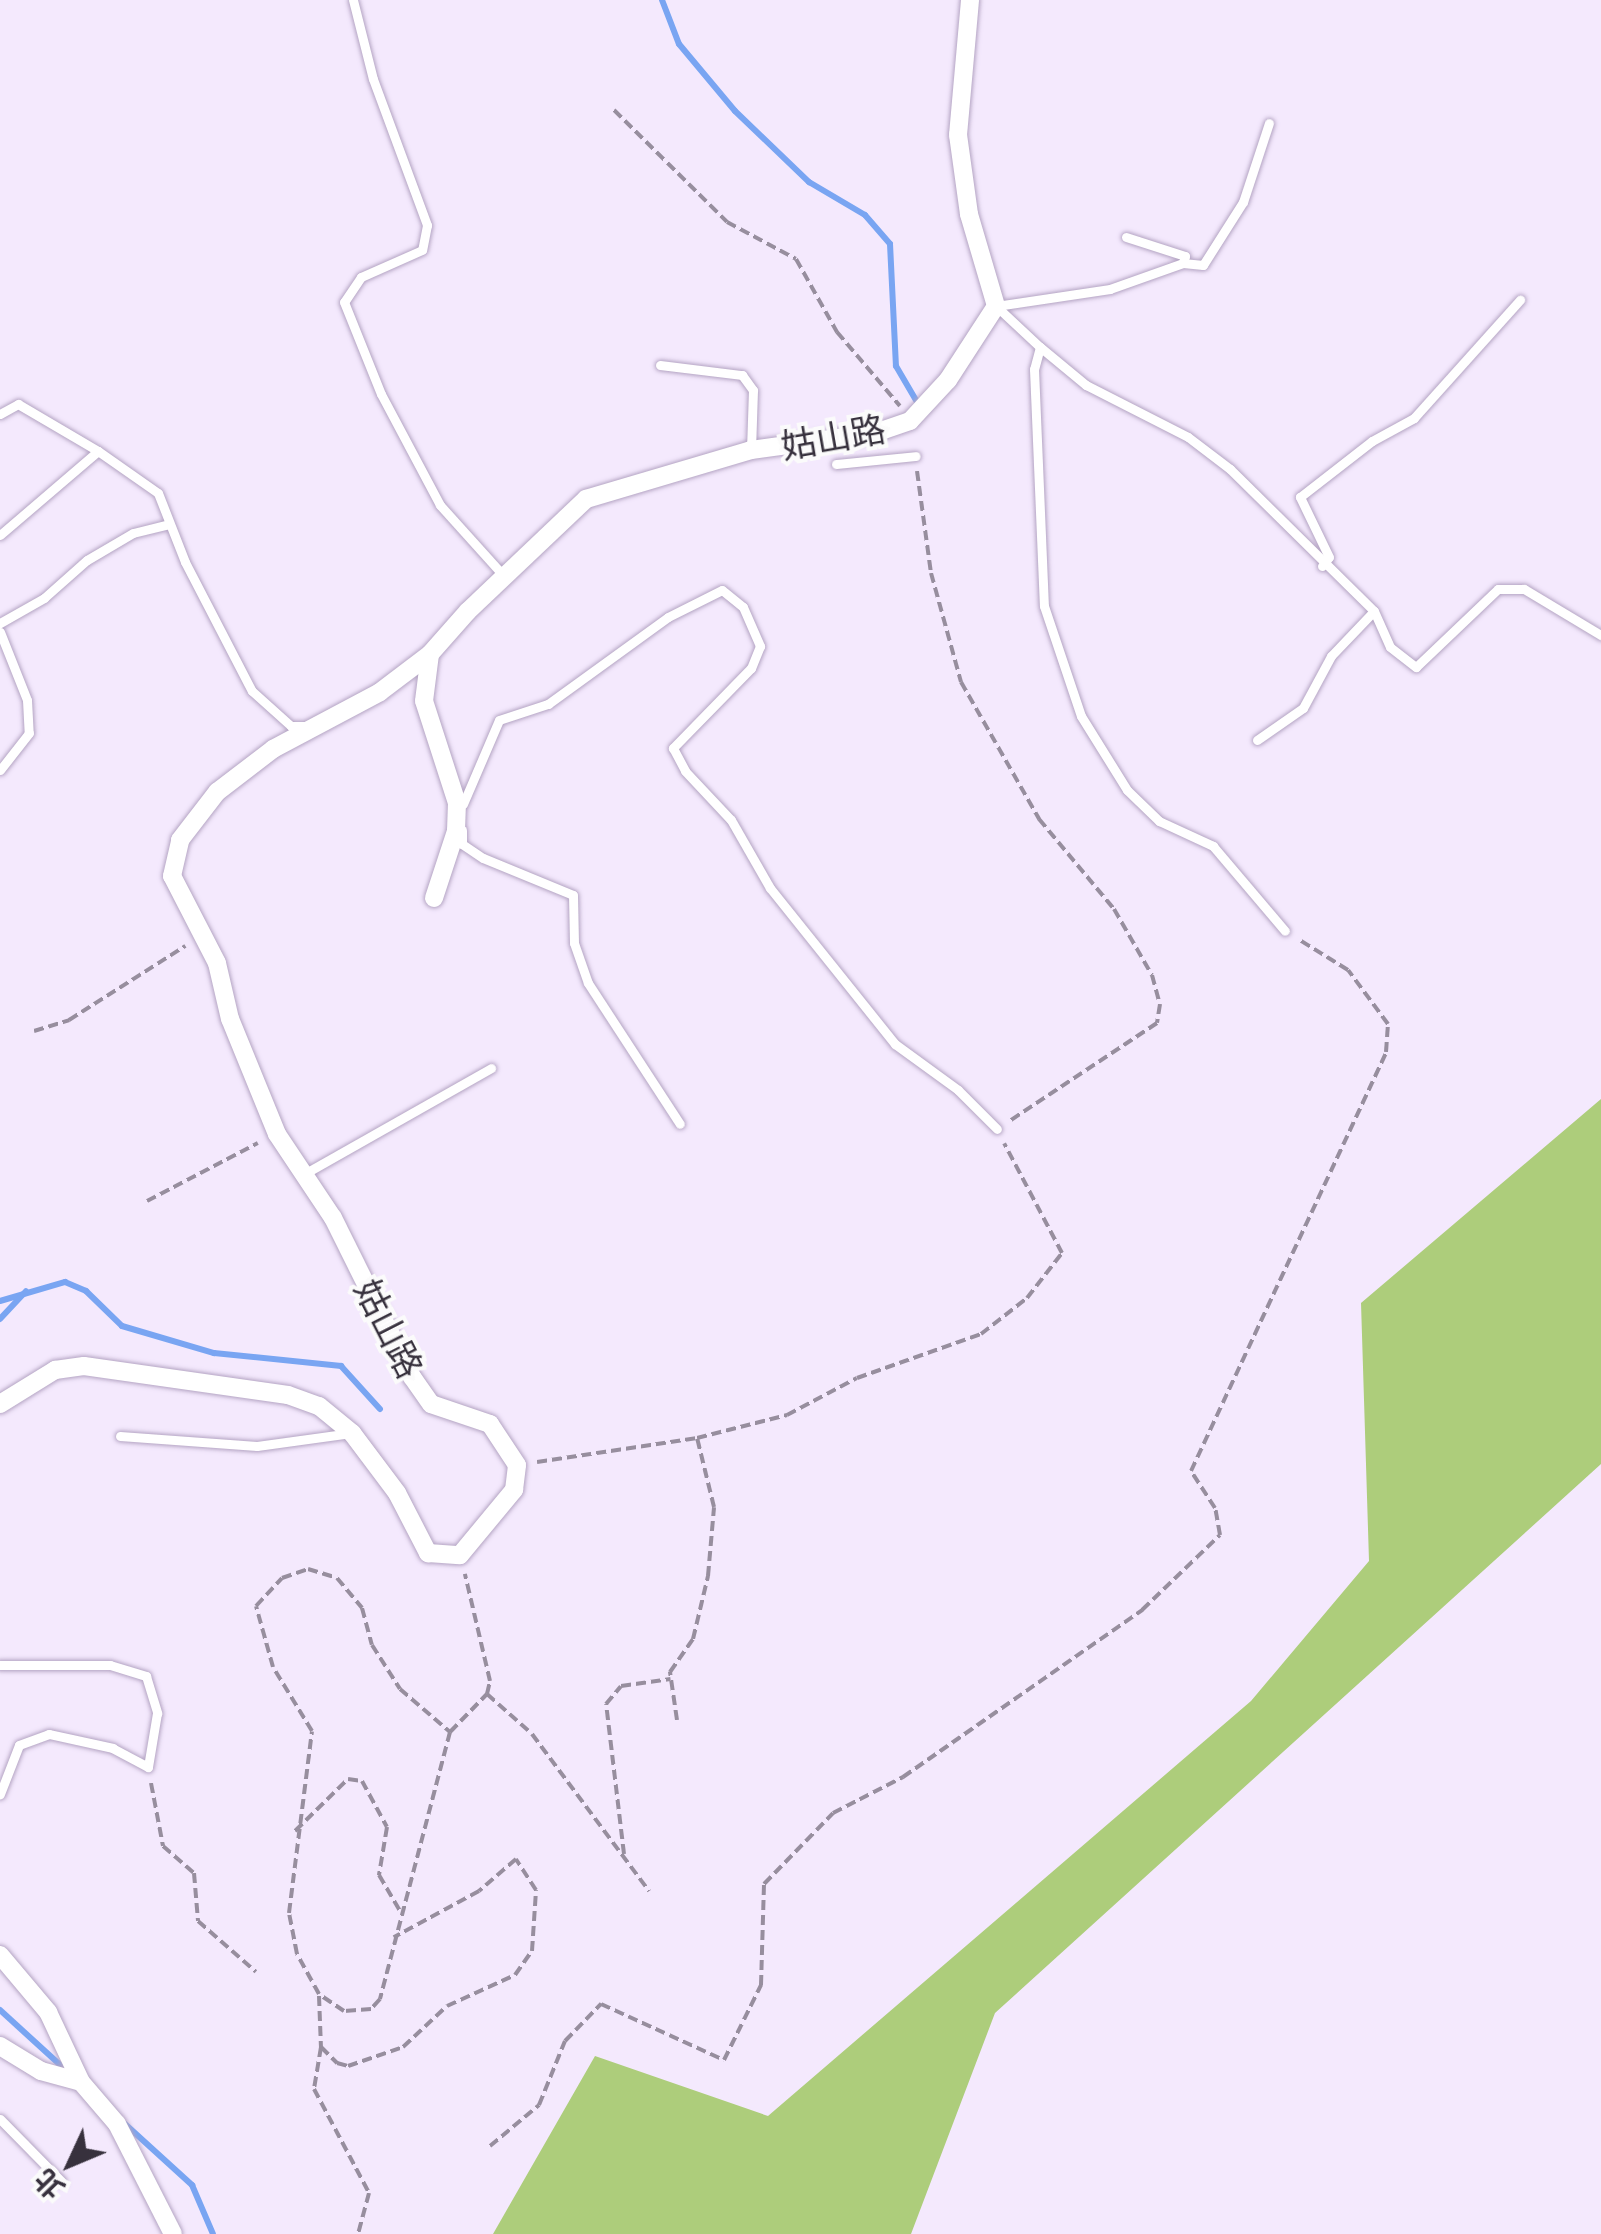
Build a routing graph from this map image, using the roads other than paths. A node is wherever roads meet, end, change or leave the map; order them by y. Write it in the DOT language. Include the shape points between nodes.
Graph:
graph roads {
  1 [pos="353,0"];
  2 [pos="970,0"];
  3 [pos="1270,123"];
  4 [pos="1126,237"];
  5 [pos="1183,263"];
  6 [pos="1520,300"];
  7 [pos="996,306"];
  8 [pos="1040,347"];
  9 [pos="660,365"];
  10 [pos="1,410"];
  11 [pos="751,450"];
  12 [pos="98,451"];
  13 [pos="916,456"];
  14 [pos="836,464"];
  15 [pos="168,524"];
  16 [pos="0,535"];
  17 [pos="1322,566"];
  18 [pos="503,576"];
  19 [pos="1374,612"];
  20 [pos="0,622"];
  21 [pos="0,632"];
  22 [pos="1601,635"];
  23 [pos="430,654"];
  24 [pos="312,726"];
  25 [pos="1257,740"];
  26 [pos="0,770"];
  27 [pos="434,898"];
  28 [pos="1285,931"];
  29 [pos="491,1068"];
  30 [pos="680,1124"];
  31 [pos="996,1129"];
  32 [pos="304,1174"];
  33 [pos="0,1404"];
  34 [pos="352,1433"];
  35 [pos="120,1436"];
  36 [pos="0,1665"];
  37 [pos="0,1794"];
  38 [pos="0,1955"];
  39 [pos="0,2046"];
  40 [pos="82,2082"];
  41 [pos="0,2120"];
  42 [pos="62,2182"];
  43 [pos="173,2234"];
  1 -- 18 [label="lane" via="373,78 427,225 422,250 361,276 344,302 381,394 440,505"];
  2 -- 7 [label="street" via="958,135 968,214"];
  3 -- 5 [label="lane" via="1243,202 1217,251 1203,265"];
  4 -- 5 [label="lane" via="1185,256"];
  5 -- 7 [label="lane" via="1110,289"];
  6 -- 17 [label="lane" via="1414,418 1372,441 1300,498 1329,557"];
  7 -- 8 [label="lane"];
  7 -- 11 [label="street, 姑山路" via="948,380 910,420 875,433"];
  8 -- 17 [label="lane" via="1086,384 1188,437 1230,469"];
  8 -- 28 [label="lane" via="1034,369 1044,606 1081,716 1126,790 1159,821 1214,846"];
  9 -- 11 [label="lane" via="742,375 753,390"];
  10 -- 12 [label="lane" via="18,404"];
  11 -- 18 [label="street, 姑山路" via="586,499"];
  12 -- 15 [label="lane" via="158,493"];
  12 -- 16 [label="lane"];
  13 -- 14 [label="lane"];
  15 -- 20 [label="lane" via="133,534 87,560 44,598"];
  15 -- 24 [label="lane" via="252,691 291,726"];
  17 -- 19 [label="lane"];
  18 -- 23 [label="street, 姑山路"];
  19 -- 22 [label="lane" via="1390,647 1416,667 1498,589 1524,588"];
  19 -- 25 [label="lane" via="1331,656 1303,708"];
  21 -- 26 [label="lane" via="26,700 29,733"];
  23 -- 24 [label="street, 姑山路" via="380,692"];
  23 -- 27 [label="street" via="424,701 457,804 456,831"];
  24 -- 32 [label="street, 姑山路" via="216,792 180,840 172,876 217,963 243,1056 277,1134"];
  29 -- 32 [label="lane"];
  30 -- 31 [label="lane" via="588,982 574,943 573,895 462,844 463,796 499,720 548,704 668,617 722,590 743,607 760,646 751,668 672,748 685,772 731,820 770,888 895,1044 958,1090"];
  32 -- 34 [label="street, 姑山路" via="431,1404 490,1424 517,1465 514,1490 460,1555 428,1552 397,1493"];
  33 -- 34 [label="street" via="56,1370 84,1366 288,1395 319,1406"];
  34 -- 35 [label="lane" via="257,1446"];
  36 -- 37 [label="lane" via="110,1665 146,1676 157,1713 148,1766 114,1748 48,1734 19,1745"];
  38 -- 40 [label="street" via="48,2012"];
  39 -- 40 [label="street" via="41,2072"];
  40 -- 43 [label="street" via="117,2124"];
  41 -- 42 [label="lane"];
}
